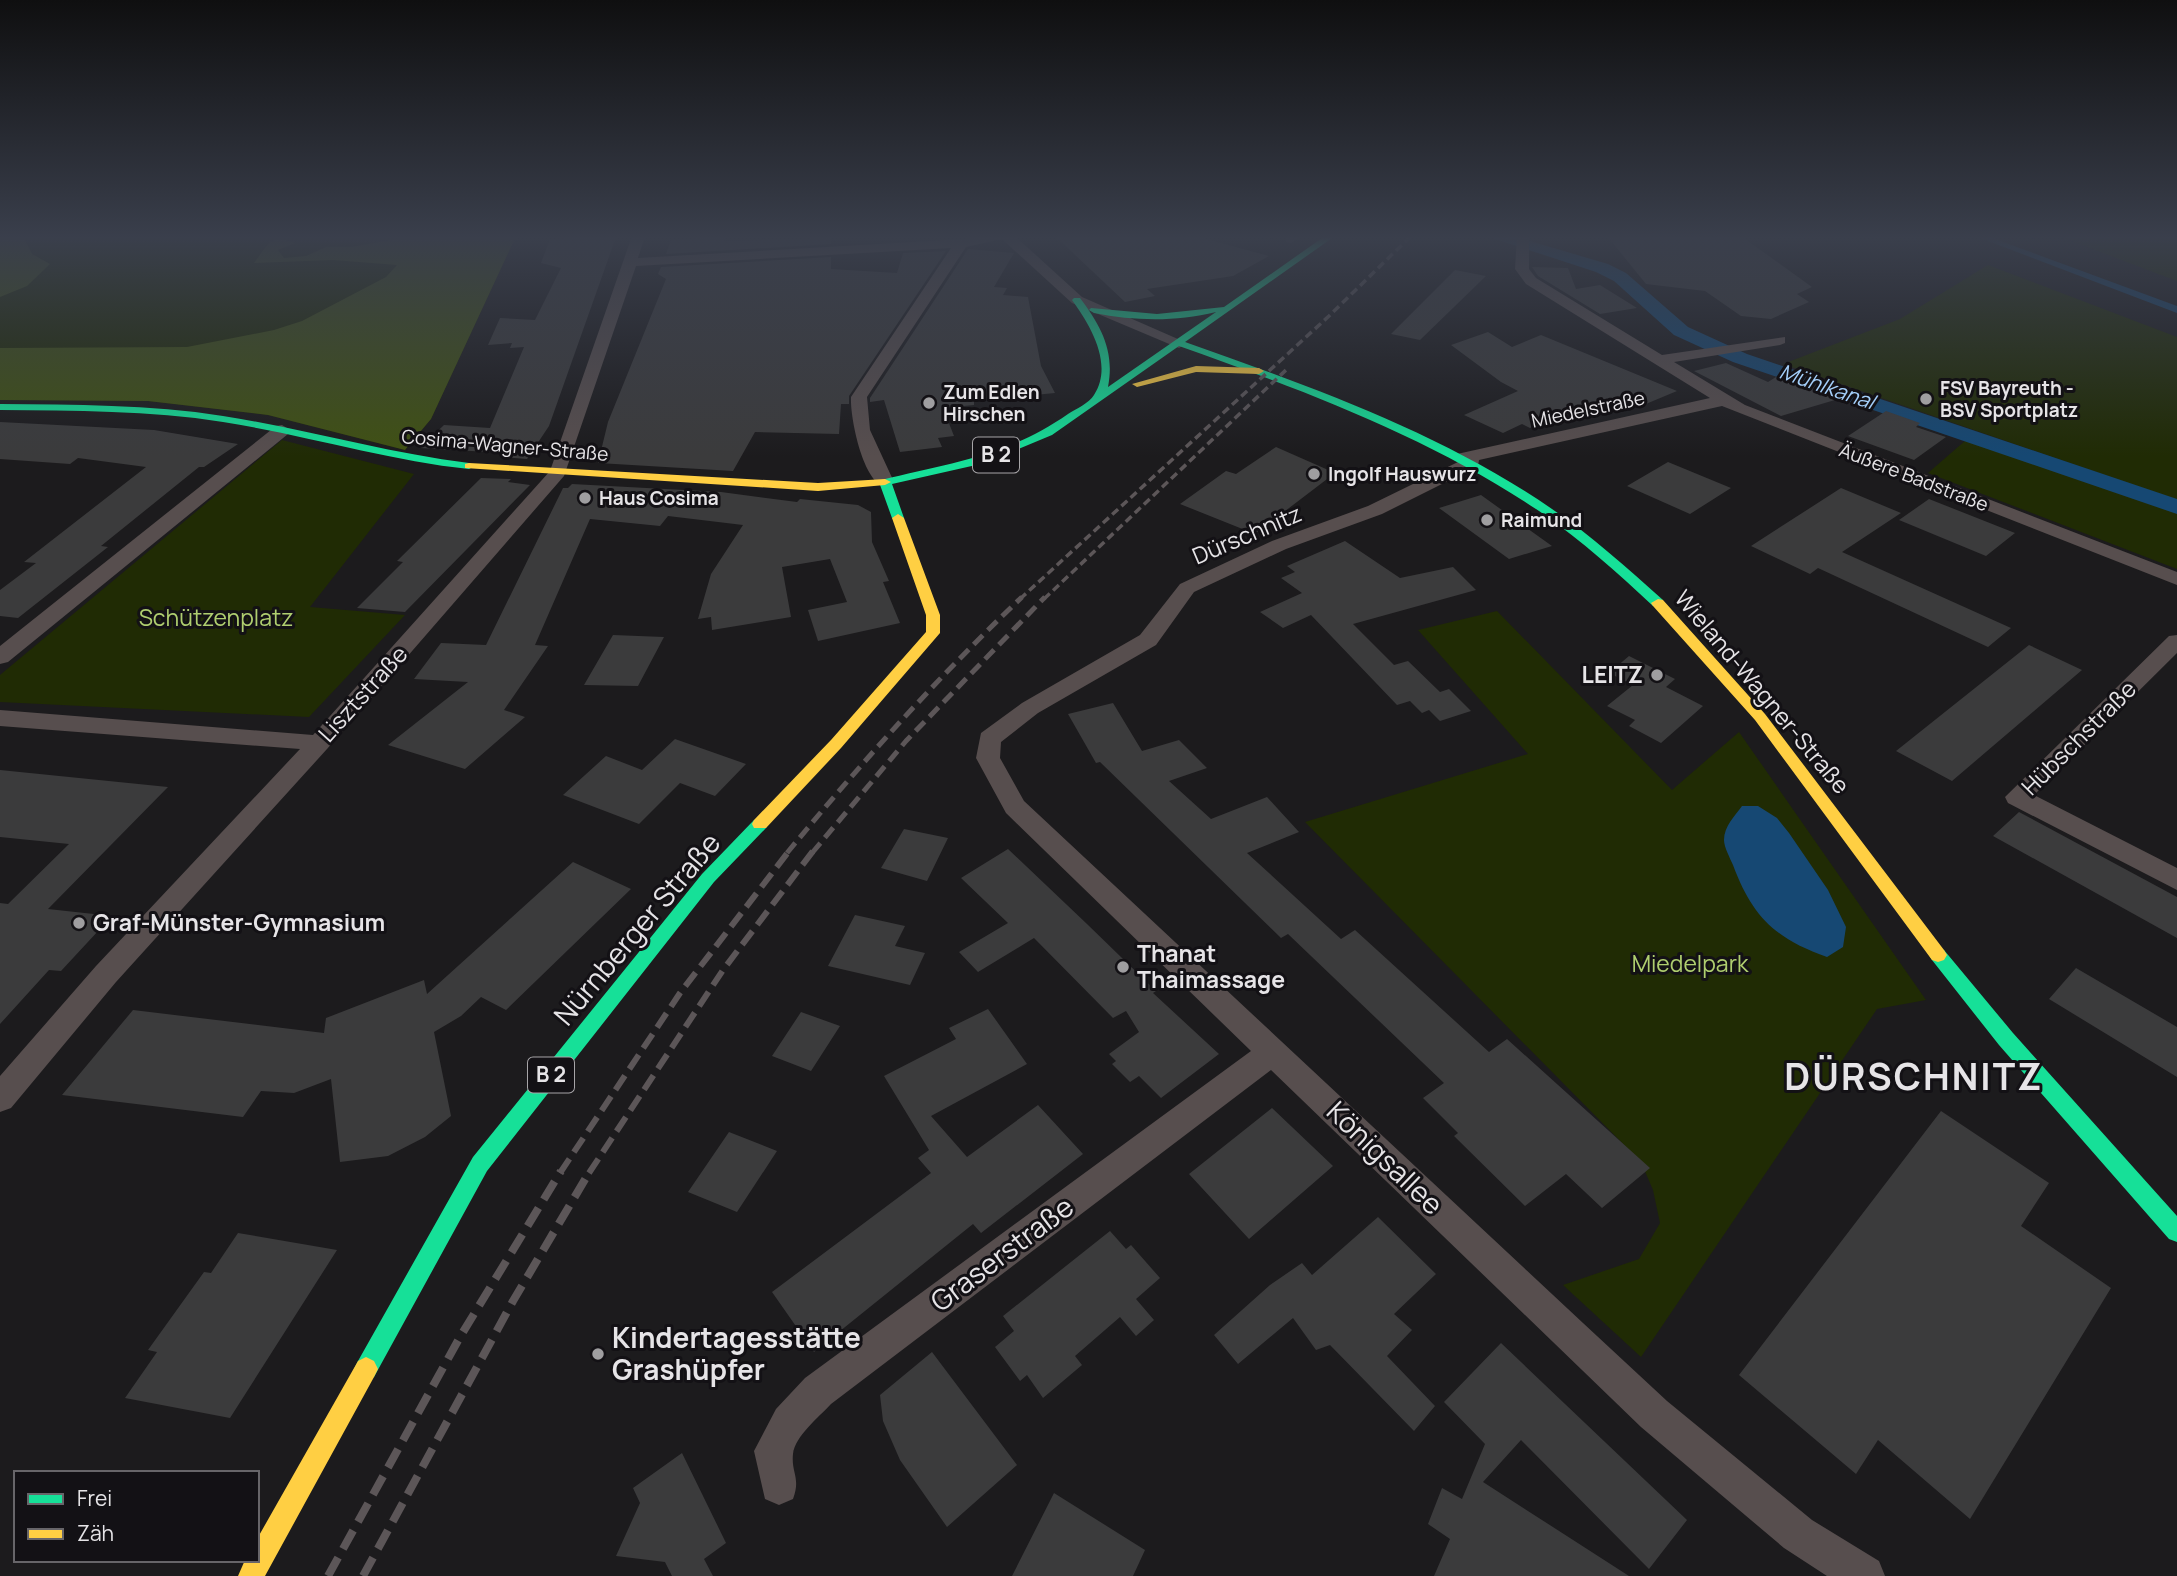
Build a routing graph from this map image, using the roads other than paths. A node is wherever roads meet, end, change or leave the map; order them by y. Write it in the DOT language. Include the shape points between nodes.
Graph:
graph roads {
  1 [pos="614,310"];
  2 [pos="917,310"];
  3 [pos="1084,310"];
  4 [pos="1094,310"];
  5 [pos="1213,310"];
  6 [pos="1227,310"];
  7 [pos="1236,310"];
  8 [pos="1575,310"];
  9 [pos="1780,340"];
  10 [pos="1179,343"];
  11 [pos="1658,360"];
  12 [pos="1259,371"];
  13 [pos="1097,401"];
  14 [pos="1721,401"];
  15 [pos="0,407"];
  16 [pos="282,430"];
  17 [pos="1467,460"];
  18 [pos="558,472"];
  19 [pos="885,482"];
  20 [pos="2177,579"];
  21 [pos="2177,641"];
  22 [pos="0,657"];
  23 [pos="1030,708"];
  24 [pos="0,718"];
  25 [pos="319,743"];
  26 [pos="2177,880"];
  27 [pos="1274,1051"];
  28 [pos="0,1098"];
  29 [pos="2177,1232"];
  30 [pos="779,1485"];
  31 [pos="259,1562"];
  32 [pos="1864,1576"];
  1 -- 18 [label="street, Lisztstraße"];
  2 -- 19 [label="street" via="859,397 862,433"];
  3 -- 13 [label="main road" via="1108,358 1104,390"];
  4 -- 5 [label="main road" via="1134,318 1173,318"];
  4 -- 10 [label="street, Wieland-Wagner-Straße"];
  6 -- 10 [label="main road, B 2"];
  7 -- 12 [label="main road" via="1229,335 1242,359"];
  8 -- 11 [label="street, Äußere Badstraße"];
  9 -- 11 [label="street"];
  10 -- 12 [label="main road, Wieland-Wagner-Straße"];
  10 -- 13 [label="main road, B 2"];
  11 -- 14 [label="street, Äußere Badstraße"];
  12 -- 13 [label="main road" via="1175,372"];
  12 -- 17 [label="main road, Wieland-Wagner-Straße"];
  13 -- 19 [label="main road, B 2" via="1018,447 939,472"];
  14 -- 17 [label="street, Miedelstraße"];
  14 -- 20 [label="street, Äußere Badstraße"];
  15 -- 16 [label="main road, Cosima-Wagner-Straße" via="136,409"];
  16 -- 18 [label="main road, Cosima-Wagner-Straße" via="400,458"];
  16 -- 22 [label="street"];
  17 -- 23 [label="street, Dürschnitz" via="1375,510 1279,545 1187,588 1148,640"];
  17 -- 29 [label="main road, Wieland-Wagner-Straße" via="1536,500 1581,534 1680,622 1784,747 1979,1008"];
  18 -- 19 [label="main road, Cosima-Wagner-Straße" via="818,487"];
  18 -- 25 [label="street, Lisztstraße"];
  19 -- 31 [label="main road, Nürnberger Straße / B 2" via="933,615 933,633 836,744 708,878 480,1164"];
  21 -- 26 [label="street, Hübschstraße" via="2017,797"];
  23 -- 27 [label="street, Königsallee" via="989,739 988,758 1015,807"];
  24 -- 25 [label="street"];
  25 -- 28 [label="street, Lisztstraße" via="106,974"];
  27 -- 30 [label="street, Graserstraße" via="818,1391 789,1422 773,1451"];
  27 -- 32 [label="street, Königsallee" via="1654,1414 1798,1534"];
}
